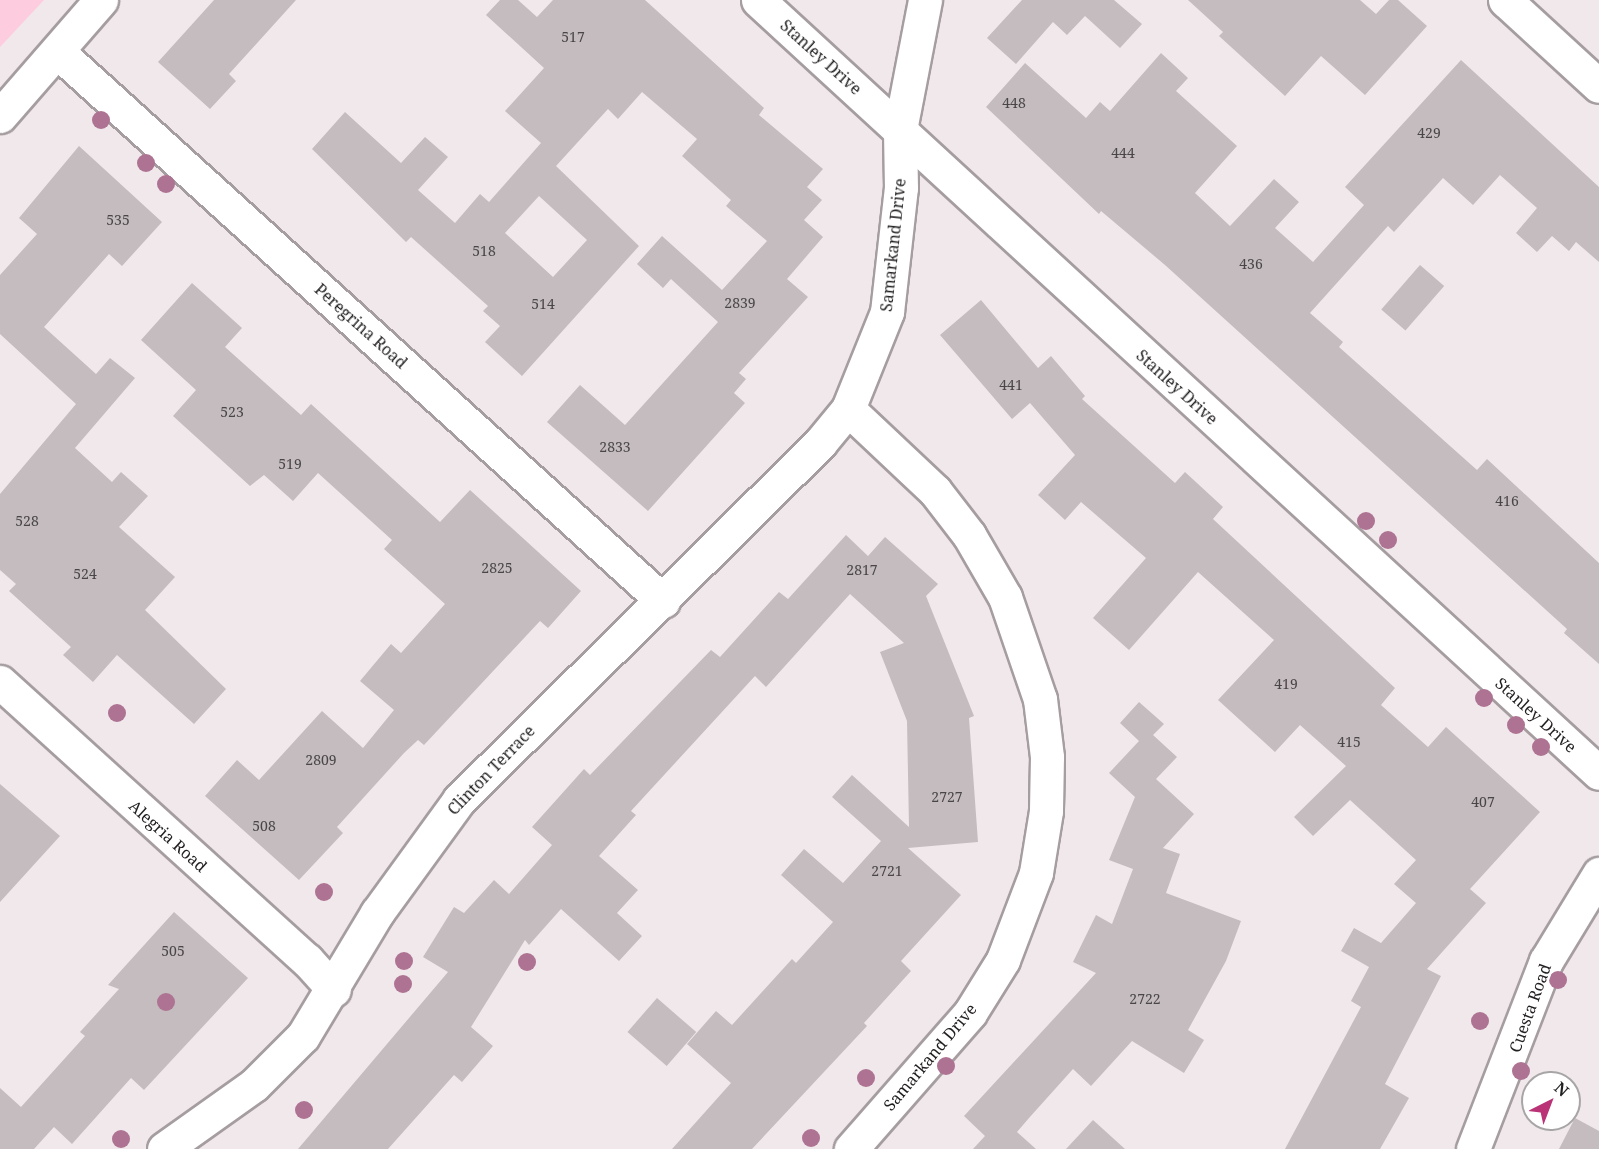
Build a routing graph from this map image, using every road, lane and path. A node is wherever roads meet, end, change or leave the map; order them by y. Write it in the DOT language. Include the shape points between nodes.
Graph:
graph roads {
  1 [pos="101,0"];
  2 [pos="758,0"];
  3 [pos="925,0"];
  4 [pos="1505,0"];
  5 [pos="58,52"];
  6 [pos="1599,86"];
  7 [pos="0,116"];
  8 [pos="900,129"];
  9 [pos="848,409"];
  10 [pos="663,601"];
  11 [pos="0,682"];
  12 [pos="1599,773"];
  13 [pos="1599,874"];
  14 [pos="334,990"];
  15 [pos="164,1149"];
  16 [pos="851,1149"];
  17 [pos="1473,1149"];
  1 -- 5 [label="street"];
  2 -- 8 [label="street, Stanley Drive"];
  3 -- 8 [label="street, Samarkand Drive"];
  4 -- 6 [label="street"];
  5 -- 7 [label="street"];
  5 -- 10 [label="street, Peregrina Road"];
  8 -- 9 [label="street, Samarkand Drive" via="901,188 887,312"];
  8 -- 12 [label="street, Stanley Drive"];
  9 -- 10 [label="street, Clinton Terrace" via="820,443"];
  9 -- 16 [label="street, Samarkand Drive" via="935,491 969,536 1005,597 1040,699 1047,757 1046,811 1035,873 1003,960 970,1013"];
  10 -- 14 [label="street, Clinton Terrace" via="459,800 377,913"];
  11 -- 14 [label="street, Alegria Road" via="307,960"];
  13 -- 17 [label="street, Cuesta Road" via="1546,961"];
  14 -- 15 [label="street, Clinton Terrace" via="303,1036 254,1085"];
}
